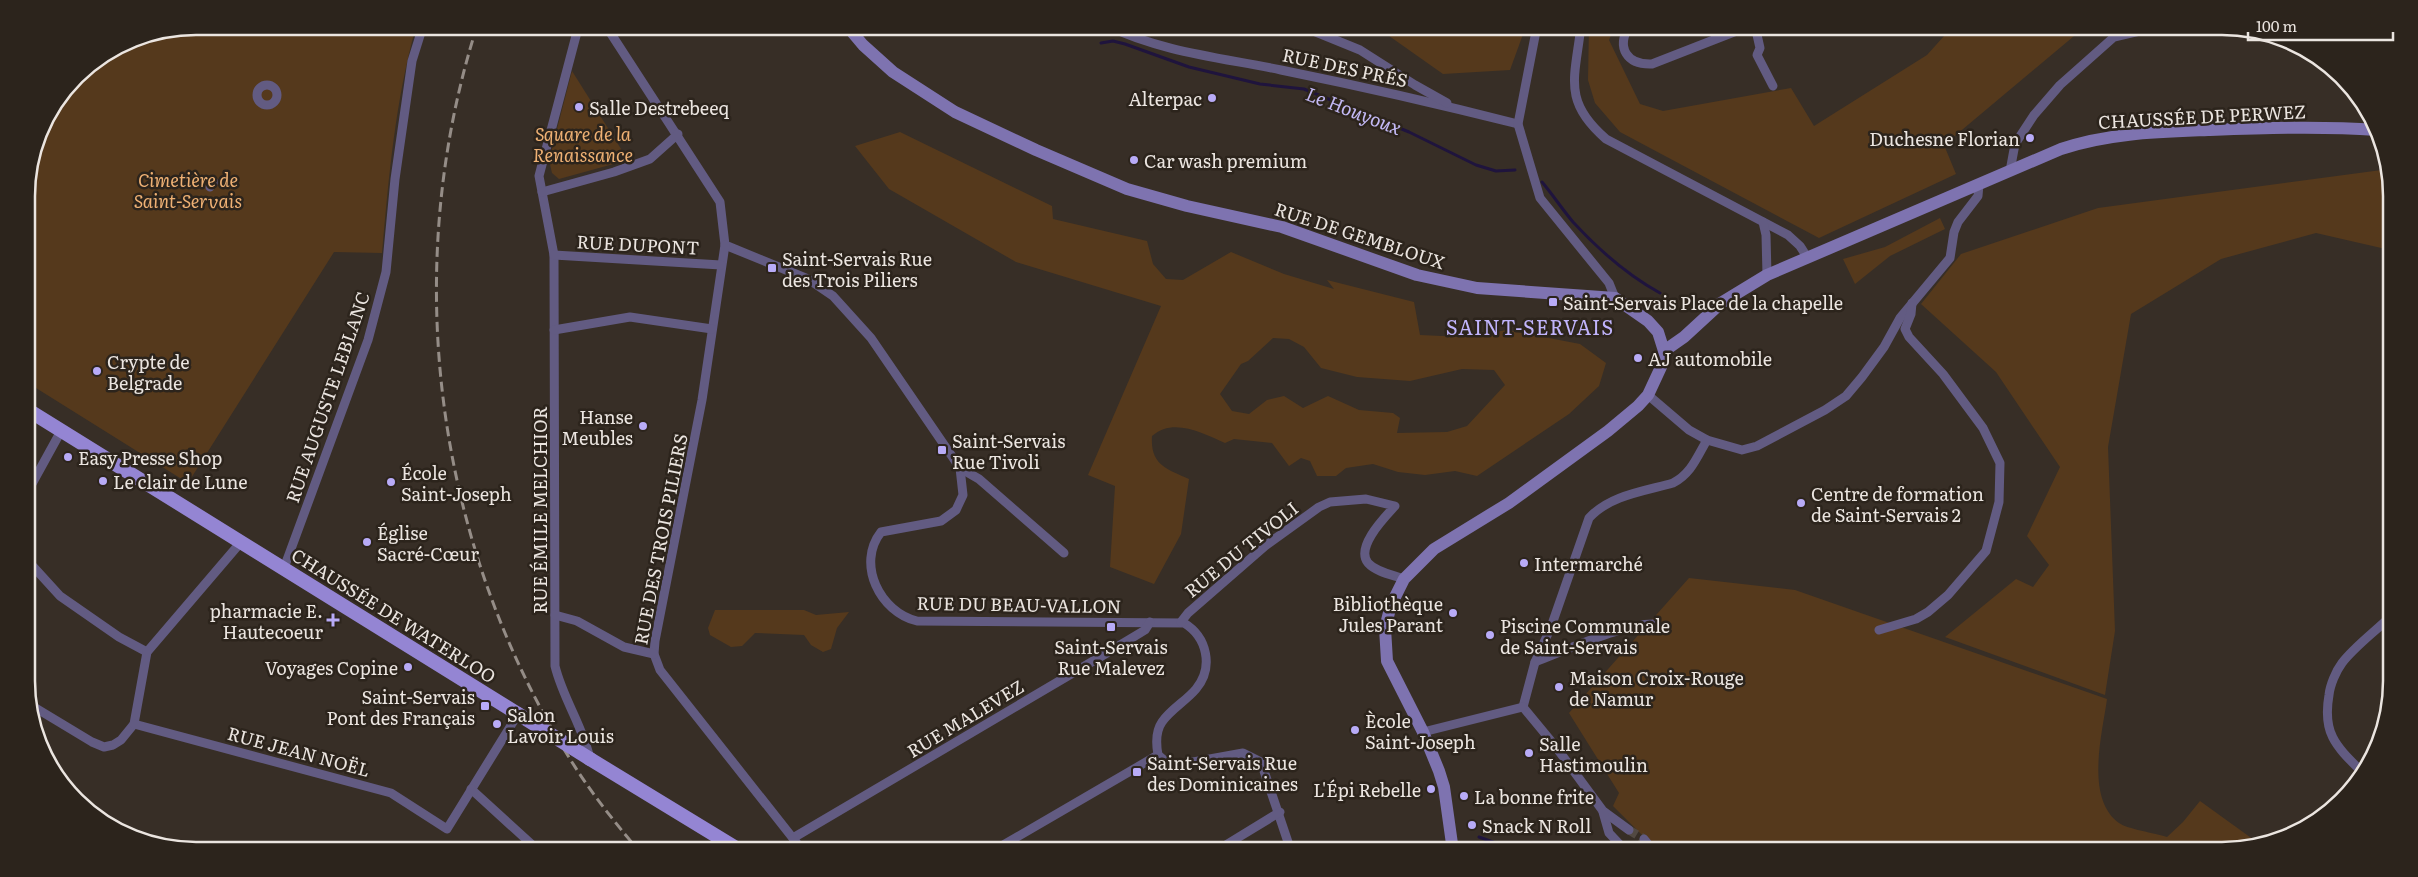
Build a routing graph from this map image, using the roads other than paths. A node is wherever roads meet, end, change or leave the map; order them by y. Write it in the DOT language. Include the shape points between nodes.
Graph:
graph roads {
  1 [pos="420,35"];
  2 [pos="576,35"];
  3 [pos="612,35"];
  4 [pos="854,35"];
  5 [pos="1128,35"];
  6 [pos="1323,35"];
  7 [pos="1535,35"];
  8 [pos="1580,35"];
  9 [pos="1624,35"];
  10 [pos="1726,35"];
  11 [pos="1757,35"];
  12 [pos="2123,35"];
  13 [pos="1773,86"];
  14 [pos="1459,109"];
  15 [pos="1518,124"];
  16 [pos="2368,130"];
  17 [pos="678,134"];
  18 [pos="2010,171"];
  19 [pos="1978,184"];
  20 [pos="542,192"];
  21 [pos="1763,222"];
  22 [pos="725,245"];
  23 [pos="554,255"];
  24 [pos="1807,257"];
  25 [pos="721,265"];
  26 [pos="1767,275"];
  27 [pos="1615,298"];
  28 [pos="1912,303"];
  29 [pos="554,330"];
  30 [pos="712,330"];
  31 [pos="1664,351"];
  32 [pos="1648,396"];
  33 [pos="35,414"];
  34 [pos="61,431"];
  35 [pos="1707,440"];
  36 [pos="960,468"];
  37 [pos="35,478"];
  38 [pos="241,542"];
  39 [pos="1064,553"];
  40 [pos="284,568"];
  41 [pos="35,569"];
  42 [pos="1404,579"];
  43 [pos="555,615"];
  44 [pos="1150,622"];
  45 [pos="1181,622"];
  46 [pos="1656,624"];
  47 [pos="2383,624"];
  48 [pos="1879,630"];
  49 [pos="147,652"];
  50 [pos="654,654"];
  51 [pos="1535,662"];
  52 [pos="1523,707"];
  53 [pos="37,709"];
  54 [pos="518,714"];
  55 [pos="134,724"];
  56 [pos="1423,732"];
  57 [pos="1158,755"];
  58 [pos="590,758"];
  59 [pos="2357,767"];
  60 [pos="471,789"];
  61 [pos="1603,811"];
  62 [pos="1280,812"];
  63 [pos="1629,830"];
  64 [pos="793,838"];
  65 [pos="1644,839"];
  66 [pos="529,842"];
  67 [pos="726,842"];
  68 [pos="796,842"];
  69 [pos="1008,842"];
  70 [pos="1231,842"];
  71 [pos="1289,842"];
  72 [pos="1452,842"];
  73 [pos="1618,842"];
  74 [pos="1646,842"];
  1 -- 40 [label="street, RUE AUGUSTE LEBLANC" via="412,61 395,178 386,272 368,340"];
  2 -- 20 [label="street, RUE ÉMILE MELCHIOR" via="540,176"];
  3 -- 17 [label="street"];
  4 -- 27 [label="main road, RUE DE GEMBLOUX" via="892,72 955,112 1127,189 1282,227 1418,275 1477,288"];
  5 -- 14 [label="street, RUE DES PRÉS"];
  6 -- 14 [label="street" via="1360,50"];
  7 -- 15 [label="street"];
  8 -- 21 [label="street" via="1575,99 1592,126 1606,139"];
  9 -- 10 [label="street" via="1627,56 1642,64 1652,64"];
  11 -- 13 [label="street" via="1758,55"];
  12 -- 18 [label="street" via="2114,37 2060,85 2034,115 2015,144"];
  14 -- 15 [label="street, RUE DES PRÉS"];
  15 -- 27 [label="street" via="1540,198 1609,284"];
  16 -- 18 [label="main road, CHAUSSÉE DE PERWEZ" via="2288,127 2137,133 2087,140"];
  17 -- 20 [label="street" via="650,159"];
  17 -- 22 [label="street" via="720,202"];
  18 -- 19 [label="main road, CHAUSSÉE DE PERWEZ"];
  19 -- 24 [label="main road, CHAUSSÉE DE PERWEZ"];
  19 -- 28 [label="street" via="1978,196 1954,232 1950,258"];
  20 -- 23 [label="street, RUE ÉMILE MELCHIOR"];
  21 -- 24 [label="street" via="1788,235"];
  21 -- 26 [label="street"];
  22 -- 25 [label="street, RUE DES TROIS PILIERS"];
  22 -- 36 [label="street, RUE DU BEAU-VALLON" via="808,279 833,296 871,338"];
  23 -- 25 [label="street, RUE DUPONT"];
  23 -- 29 [label="street, RUE ÉMILE MELCHIOR"];
  24 -- 26 [label="main road, CHAUSSÉE DE PERWEZ"];
  25 -- 30 [label="street, RUE DES TROIS PILIERS"];
  26 -- 31 [label="main road, CHAUSSÉE DE PERWEZ" via="1721,303"];
  27 -- 31 [label="main road" via="1648,321 1661,337"];
  28 -- 35 [label="street" via="1884,347 1846,396 1757,446 1742,450"];
  28 -- 48 [label="street" via="1905,329 1983,428 2000,463 1999,502 1986,551 1948,595 1928,612"];
  29 -- 30 [label="street" via="630,318"];
  29 -- 43 [label="street, RUE ÉMILE MELCHIOR"];
  30 -- 50 [label="street, RUE DES TROIS PILIERS"];
  31 -- 32 [label="main road" via="1661,367"];
  32 -- 35 [label="street" via="1689,430"];
  32 -- 42 [label="main road" via="1608,431 1509,503 1434,549"];
  33 -- 34 [label="main road, CHAUSSÉE DE WATERLOO"];
  34 -- 37 [label="street"];
  34 -- 38 [label="main road, CHAUSSÉE DE WATERLOO"];
  35 -- 51 [label="street" via="1682,479 1599,507 1589,518 1551,627"];
  36 -- 39 [label="street" via="979,479"];
  36 -- 44 [label="street, RUE DU BEAU-VALLON" via="963,495 956,510 941,522 881,532 874,542 870,552 878,592 897,614 917,621"];
  38 -- 40 [label="main road, CHAUSSÉE DE WATERLOO"];
  38 -- 49 [label="street"];
  40 -- 54 [label="main road, CHAUSSÉE DE WATERLOO"];
  41 -- 49 [label="street" via="60,596 119,637"];
  42 -- 45 [label="street, RUE DU TIVOLI" via="1369,564 1365,554 1368,538 1395,506 1366,499 1330,502 1265,546"];
  42 -- 56 [label="main road" via="1391,604 1385,628 1386,652"];
  43 -- 50 [label="street" via="577,621 624,647"];
  43 -- 58 [label="street, RUE ÉMILE MELCHIOR" via="555,666 560,687 586,739"];
  44 -- 45 [label="street, RUE DU BEAU-VALLON"];
  44 -- 64 [label="street, RUE MALEVEZ" via="1144,630 1117,647"];
  45 -- 57 [label="street" via="1201,637 1206,653 1206,672 1197,688 1162,722 1155,740"];
  46 -- 51 [label="street" via="1606,635"];
  47 -- 59 [label="street" via="2341,664 2330,689 2325,715 2338,748"];
  49 -- 55 [label="street"];
  50 -- 64 [label="street, RUE DES TROIS PILIERS" via="660,670"];
  51 -- 52 [label="street"];
  52 -- 56 [label="street"];
  52 -- 61 [label="street"];
  53 -- 55 [label="street" via="104,747 121,740"];
  54 -- 58 [label="main road, CHAUSSÉE DE WATERLOO, bridge"];
  54 -- 60 [label="street"];
  55 -- 60 [label="street, RUE JEAN NOËL" via="392,793 447,829"];
  56 -- 72 [label="main road" via="1444,787"];
  57 -- 62 [label="street" via="1171,766 1243,753 1253,757 1265,769"];
  57 -- 69 [label="street"];
  58 -- 67 [label="main road, CHAUSSÉE DE WATERLOO"];
  60 -- 66 [label="street"];
  61 -- 63 [label="street"];
  61 -- 73 [label="street" via="1609,833"];
  62 -- 70 [label="street"];
  62 -- 71 [label="street"];
  64 -- 68 [label="street, RUE DES TROIS PILIERS"];
  65 -- 74 [label="street"];
}
